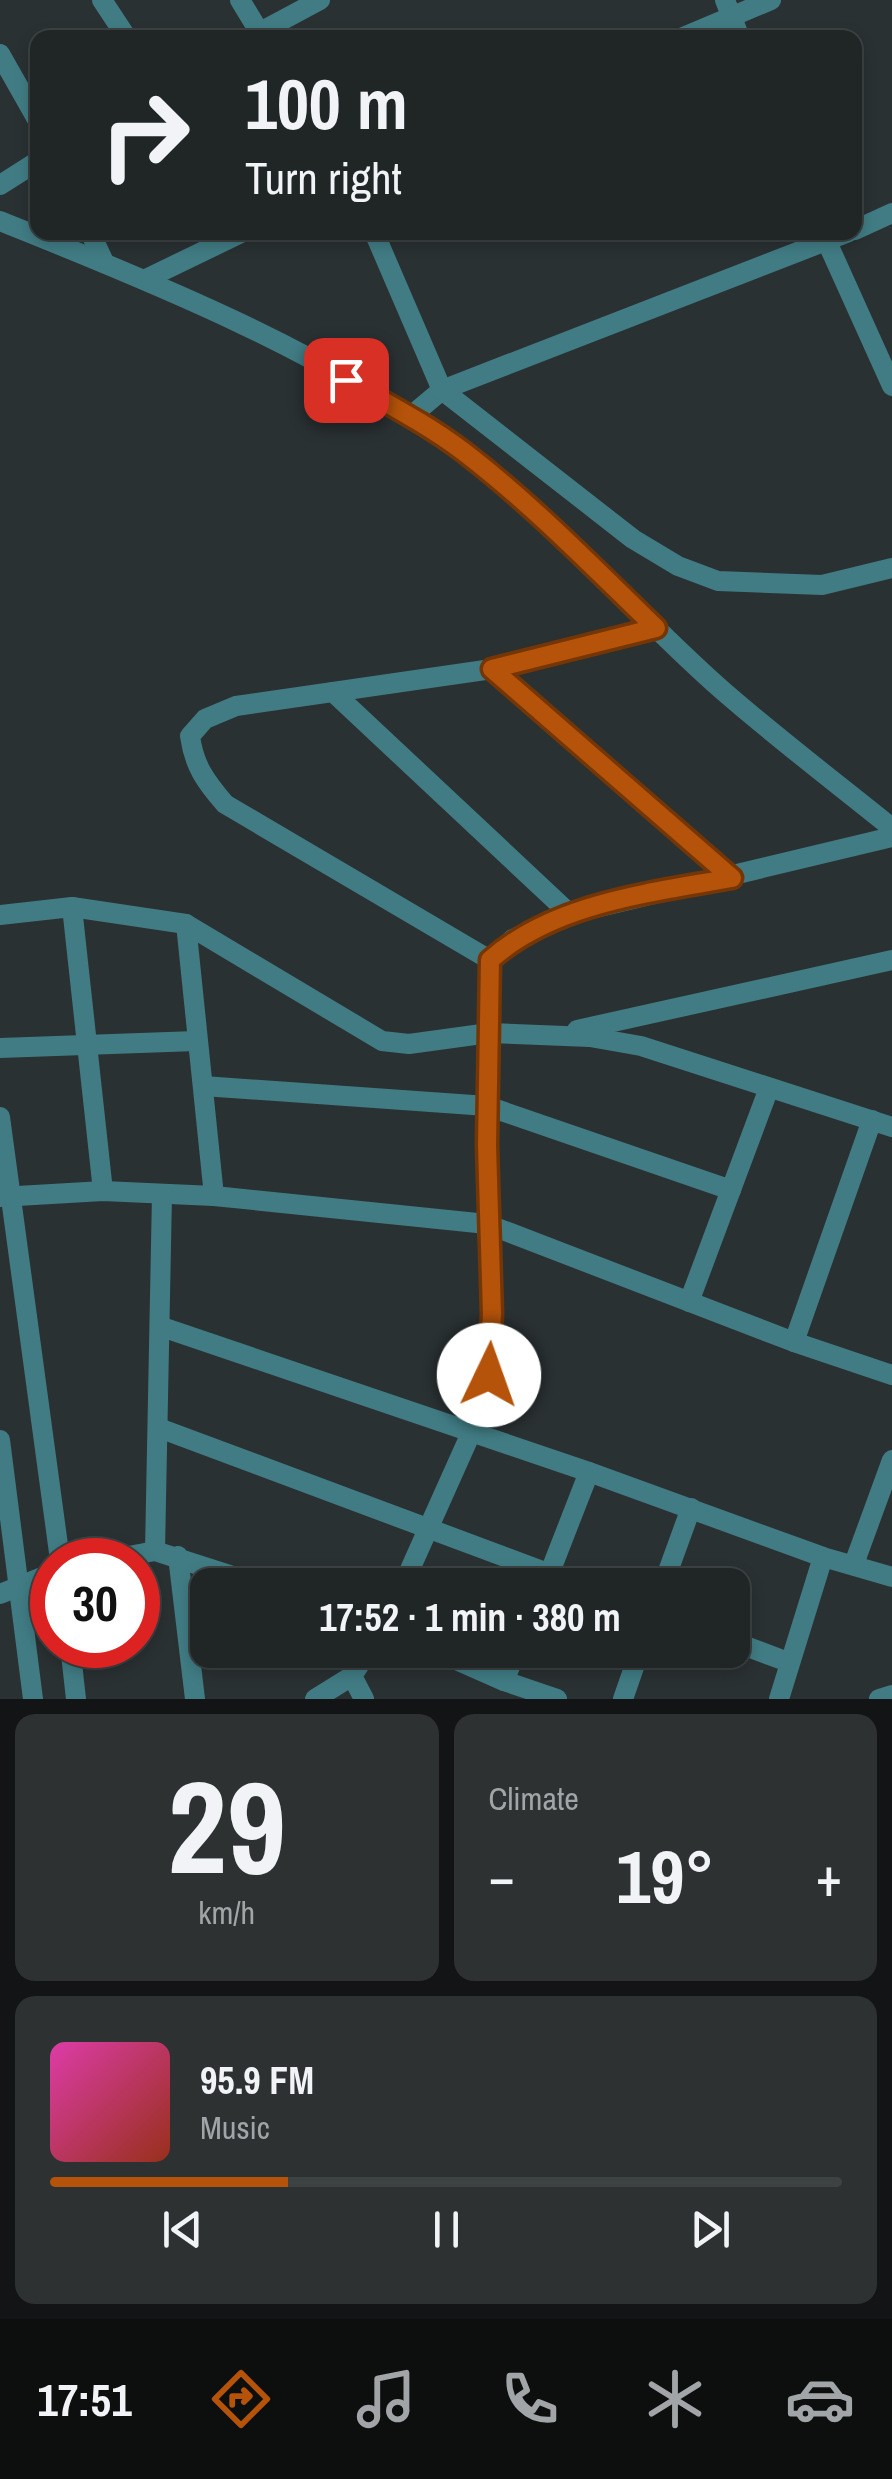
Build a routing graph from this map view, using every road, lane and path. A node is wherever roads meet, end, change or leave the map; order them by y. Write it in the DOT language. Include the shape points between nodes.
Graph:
graph roads {
  1 [pos="102,0"];
  2 [pos="240,0"];
  3 [pos="320,0"];
  4 [pos="771,0"];
  5 [pos="728,8"];
  6 [pos="122,30"];
  7 [pos="254,30"];
  8 [pos="268,30"];
  9 [pos="693,30"];
  10 [pos="0,54"];
  11 [pos="30,107"];
  12 [pos="30,166"];
  13 [pos="0,185"];
  14 [pos="892,214"];
  15 [pos="0,220"];
  16 [pos="862,227"];
  17 [pos="30,232"];
  18 [pos="50,240"];
  19 [pos="94,240"];
  20 [pos="227,240"];
  21 [pos="377,240"];
  22 [pos="820,240"];
  23 [pos="826,240"];
  24 [pos="104,262"];
  25 [pos="146,280"];
  26 [pos="882,340"];
  27 [pos="892,386"];
  28 [pos="442,390"];
  29 [pos="410,416"];
  30 [pos="892,568"];
  31 [pos="656,628"];
  32 [pos="492,669"];
  33 [pos="333,692"];
  34 [pos="892,828"];
  35 [pos="892,837"];
  36 [pos="732,878"];
  37 [pos="72,907"];
  38 [pos="570,914"];
  39 [pos="0,915"];
  40 [pos="186,924"];
  41 [pos="490,960"];
  42 [pos="892,960"];
  43 [pos="489,1033"];
  44 [pos="557,1035"];
  45 [pos="196,1041"];
  46 [pos="86,1044"];
  47 [pos="0,1048"];
  48 [pos="203,1086"];
  49 [pos="769,1088"];
  50 [pos="487,1106"];
  51 [pos="0,1117"];
  52 [pos="882,1124"];
  53 [pos="731,1190"];
  54 [pos="103,1191"];
  55 [pos="162,1194"];
  56 [pos="214,1196"];
  57 [pos="6,1197"];
  58 [pos="488,1224"];
  59 [pos="689,1302"];
  60 [pos="162,1327"];
  61 [pos="794,1342"];
  62 [pos="892,1375"];
  63 [pos="159,1428"];
  64 [pos="470,1434"];
  65 [pos="0,1440"];
  66 [pos="892,1460"];
  67 [pos="588,1472"];
  68 [pos="690,1508"];
  69 [pos="428,1530"];
  70 [pos="57,1538"];
  71 [pos="156,1538"];
  72 [pos="160,1552"];
  73 [pos="178,1556"];
  74 [pos="824,1557"];
  75 [pos="854,1564"];
  76 [pos="212,1568"];
  77 [pos="411,1568"];
  78 [pos="518,1568"];
  79 [pos="552,1568"];
  80 [pos="669,1568"];
  81 [pos="892,1576"];
  82 [pos="10,1591"];
  83 [pos="750,1648"];
  84 [pos="788,1662"];
  85 [pos="73,1668"];
  86 [pos="357,1668"];
  87 [pos="475,1668"];
  88 [pos="509,1668"];
  89 [pos="634,1668"];
  90 [pos="352,1676"];
  91 [pos="504,1681"];
  92 [pos="892,1695"];
  93 [pos="34,1699"];
  94 [pos="76,1699"];
  95 [pos="195,1699"];
  96 [pos="315,1699"];
  97 [pos="364,1699"];
  98 [pos="557,1699"];
  99 [pos="623,1699"];
  100 [pos="779,1699"];
  101 [pos="878,1699"];
  1 -- 6 [label="street"];
  2 -- 7 [label="street"];
  3 -- 8 [label="street"];
  4 -- 5 [label="street"];
  5 -- 9 [label="street"];
  10 -- 11 [label="street"];
  12 -- 13 [label="street"];
  14 -- 16 [label="street"];
  15 -- 17 [label="street"];
  18 -- 24 [label="street"];
  19 -- 24 [label="street"];
  20 -- 25 [label="street"];
  21 -- 28 [label="street"];
  22 -- 28 [label="street"];
  23 -- 26 [label="street"];
  24 -- 25 [label="street"];
  25 -- 29 [label="street" via="282,344"];
  26 -- 27 [label="street"];
  28 -- 29 [label="street"];
  28 -- 30 [label="street" via="633,539 678,566 718,580 822,584"];
  29 -- 31 [label="street" via="523,502"];
  31 -- 32 [label="street"];
  31 -- 34 [label="street"];
  32 -- 33 [label="street"];
  32 -- 36 [label="street"];
  33 -- 38 [label="street"];
  33 -- 41 [label="street" via="236,706 205,718 190,736 200,774 225,804"];
  35 -- 36 [label="street"];
  36 -- 38 [label="street"];
  37 -- 39 [label="street"];
  37 -- 40 [label="street"];
  37 -- 46 [label="street"];
  38 -- 41 [label="street" via="514,939"];
  40 -- 43 [label="street" via="382,1040 409,1044"];
  40 -- 45 [label="street"];
  41 -- 43 [label="street"];
  42 -- 44 [label="street"];
  43 -- 44 [label="street"];
  43 -- 50 [label="street"];
  44 -- 49 [label="street" via="641,1046"];
  45 -- 46 [label="street"];
  45 -- 48 [label="street"];
  46 -- 47 [label="street"];
  46 -- 54 [label="street"];
  48 -- 50 [label="street"];
  48 -- 56 [label="street"];
  49 -- 52 [label="street"];
  49 -- 53 [label="street"];
  50 -- 53 [label="street"];
  50 -- 58 [label="street"];
  51 -- 57 [label="street"];
  52 -- 61 [label="street"];
  53 -- 59 [label="street"];
  54 -- 55 [label="street"];
  54 -- 57 [label="street"];
  55 -- 56 [label="street"];
  55 -- 60 [label="street"];
  56 -- 58 [label="street"];
  57 -- 70 [label="street"];
  58 -- 59 [label="street"];
  58 -- 64 [label="street" via="489,1375"];
  59 -- 61 [label="street"];
  60 -- 63 [label="street"];
  60 -- 64 [label="street"];
  61 -- 62 [label="street"];
  63 -- 69 [label="street"];
  63 -- 71 [label="street"];
  64 -- 67 [label="street"];
  64 -- 69 [label="street"];
  65 -- 82 [label="street"];
  66 -- 75 [label="street"];
  67 -- 68 [label="street"];
  67 -- 79 [label="street"];
  68 -- 74 [label="street"];
  68 -- 80 [label="street"];
  69 -- 77 [label="street"];
  69 -- 78 [label="street"];
  72 -- 73 [label="street"];
  73 -- 76 [label="street"];
  73 -- 95 [label="street"];
  74 -- 75 [label="street"];
  74 -- 84 [label="street"];
  75 -- 81 [label="street"];
  82 -- 93 [label="street"];
  83 -- 84 [label="street"];
  84 -- 100 [label="street"];
  85 -- 94 [label="street"];
  86 -- 90 [label="street"];
  87 -- 91 [label="street"];
  88 -- 91 [label="street"];
  89 -- 99 [label="street"];
  90 -- 96 [label="street"];
  90 -- 97 [label="street"];
  91 -- 98 [label="street"];
  92 -- 101 [label="street"];
}
